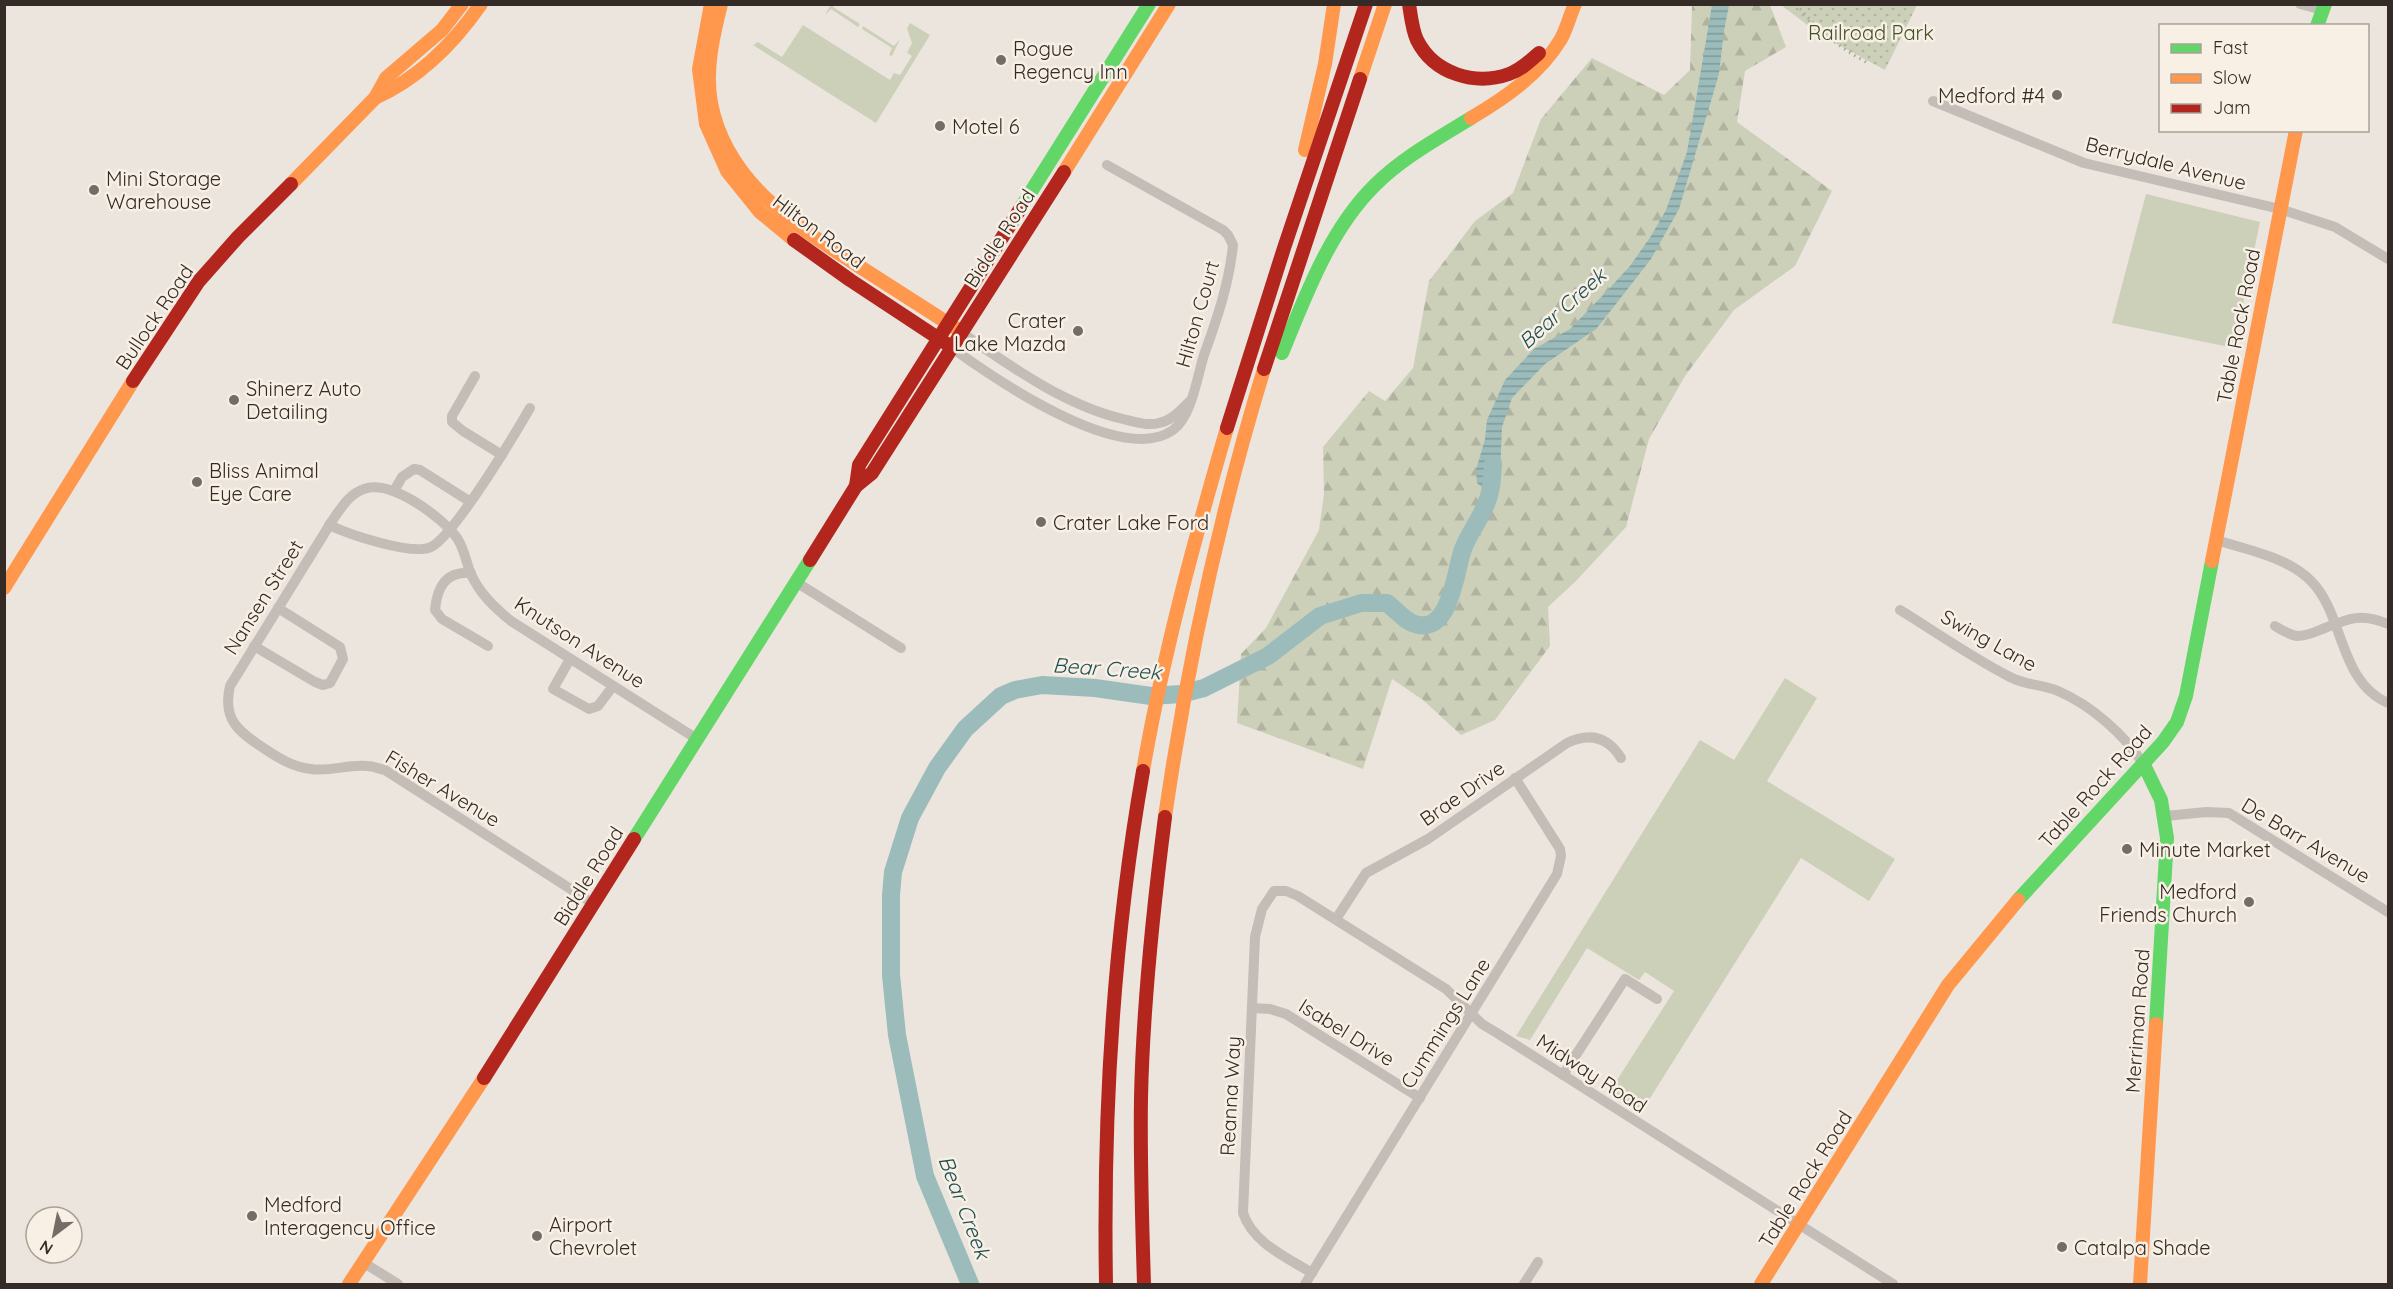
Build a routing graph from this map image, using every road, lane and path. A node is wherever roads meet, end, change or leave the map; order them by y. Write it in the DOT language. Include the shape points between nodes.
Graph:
graph roads {
  1 [pos="462,4"];
  2 [pos="481,4"];
  3 [pos="711,4"];
  4 [pos="722,4"];
  5 [pos="1149,4"];
  6 [pos="1169,4"];
  7 [pos="1335,4"];
  8 [pos="1366,4"];
  9 [pos="1385,4"];
  10 [pos="1409,4"];
  11 [pos="1561,4"];
  12 [pos="1575,4"];
  13 [pos="2300,4"];
  14 [pos="2324,7"];
  15 [pos="2317,24"];
  16 [pos="375,98"];
  17 [pos="1934,101"];
  18 [pos="2296,132"];
  19 [pos="1107,165"];
  20 [pos="1299,206"];
  21 [pos="2280,209"];
  22 [pos="2388,259"];
  23 [pos="948,324"];
  24 [pos="962,333"];
  25 [pos="939,338"];
  26 [pos="952,348"];
  27 [pos="475,376"];
  28 [pos="1191,400"];
  29 [pos="1255,402"];
  30 [pos="530,408"];
  31 [pos="502,455"];
  32 [pos="856,486"];
  33 [pos="394,491"];
  34 [pos="351,497"];
  35 [pos="470,501"];
  36 [pos="329,525"];
  37 [pos="450,529"];
  38 [pos="2216,540"];
  39 [pos="471,573"];
  40 [pos="796,582"];
  41 [pos="4,588"];
  42 [pos="278,608"];
  43 [pos="1900,610"];
  44 [pos="2334,624"];
  45 [pos="2388,624"];
  46 [pos="2275,626"];
  47 [pos="254,646"];
  48 [pos="488,646"];
  49 [pos="901,648"];
  50 [pos="570,658"];
  51 [pos="613,686"];
  52 [pos="2388,704"];
  53 [pos="234,724"];
  54 [pos="697,740"];
  55 [pos="1621,758"];
  56 [pos="2144,765"];
  57 [pos="1515,778"];
  58 [pos="2166,816"];
  59 [pos="1274,891"];
  60 [pos="594,903"];
  61 [pos="2388,912"];
  62 [pos="1336,919"];
  63 [pos="1657,999"];
  64 [pos="1252,1008"];
  65 [pos="1472,1014"];
  66 [pos="1563,1075"];
  67 [pos="1420,1098"];
  68 [pos="1798,1226"];
  69 [pos="1538,1262"];
  70 [pos="364,1263"];
  71 [pos="1312,1273"];
  72 [pos="349,1284"];
  73 [pos="398,1284"];
  74 [pos="1106,1284"];
  75 [pos="1144,1284"];
  76 [pos="1305,1284"];
  77 [pos="1524,1284"];
  78 [pos="1761,1284"];
  79 [pos="1893,1284"];
  80 [pos="2140,1284"];
  1 -- 16 [label="main road, Bullock Road" via="442,30 386,78"];
  2 -- 16 [label="main road, Bullock Road" via="434,57 394,90"];
  3 -- 25 [label="main road, Hilton Road" via="700,44 698,84 705,125 730,175 750,202 787,236"];
  4 -- 23 [label="main road, Hilton Road" via="710,51 709,96 733,161 762,196 798,227"];
  5 -- 23 [label="main road, Biddle Road"];
  6 -- 24 [label="main road, Biddle Road"];
  7 -- 20 [label="main road" via="1296,186"];
  8 -- 20 [label="main road"];
  9 -- 29 [label="main road"];
  10 -- 11 [label="main road" via="1414,32 1428,56 1453,74 1481,80 1513,74 1532,61 1550,38"];
  12 -- 29 [label="main road" via="1556,50 1535,75 1399,163 1350,213 1330,244 1275,370"];
  13 -- 14 [label="street"];
  14 -- 15 [label="main road"];
  16 -- 41 [label="main road, Bullock Road" via="200,281"];
  17 -- 21 [label="street, Berrydale Avenue" via="2084,163"];
  18 -- 21 [label="main road, Table Rock Road"];
  19 -- 28 [label="street, Hilton Court" via="1223,230 1232,240 1228,284"];
  20 -- 74 [label="main road" via="1216,466 1151,727 1134,830 1111,1022 1105,1172"];
  21 -- 22 [label="street, Berrydale Avenue" via="2335,227"];
  21 -- 38 [label="main road, Table Rock Road"];
  23 -- 24 [label="main road, Hilton Road"];
  23 -- 25 [label="main road, Biddle Road"];
  24 -- 26 [label="main road, Biddle Road"];
  24 -- 28 [label="street" via="1056,394 1106,415 1156,424 1177,415"];
  25 -- 26 [label="main road, Hilton Road"];
  25 -- 32 [label="main road, Biddle Road" via="859,465"];
  26 -- 28 [label="street, Hilton Court" via="1046,409 1123,437 1163,436 1183,421"];
  26 -- 32 [label="main road, Biddle Road" via="872,473"];
  27 -- 31 [label="street" via="452,422"];
  29 -- 75 [label="main road" via="1196,635 1165,807 1151,915 1141,1149"];
  30 -- 31 [label="street"];
  31 -- 35 [label="street"];
  32 -- 40 [label="main road, Biddle Road"];
  33 -- 34 [label="street, Knutson Avenue" via="367,488"];
  33 -- 35 [label="street" via="402,477 414,469"];
  33 -- 37 [label="street, Knutson Avenue"];
  34 -- 36 [label="street, Nansen Street"];
  35 -- 37 [label="street"];
  36 -- 37 [label="street" via="365,540 420,548 432,547"];
  36 -- 42 [label="street, Nansen Street"];
  37 -- 39 [label="street, Knutson Avenue"];
  38 -- 44 [label="street" via="2295,568 2313,582"];
  38 -- 56 [label="main road, Table Rock Road" via="2186,696 2171,731"];
  39 -- 48 [label="street" via="460,572 446,580 436,598 435,610 442,619"];
  39 -- 50 [label="street, Knutson Avenue" via="493,606"];
  40 -- 49 [label="street"];
  40 -- 54 [label="main road, Biddle Road"];
  42 -- 47 [label="street, Nansen Street"];
  42 -- 47 [label="street" via="340,647 342,658 330,683 323,685"];
  43 -- 56 [label="street, Swing Lane" via="1994,669 2025,684 2057,690 2077,702 2102,719"];
  44 -- 45 [label="street" via="2360,616"];
  44 -- 46 [label="street" via="2298,636"];
  44 -- 52 [label="street" via="2354,671 2367,688"];
  47 -- 53 [label="street, Nansen Street" via="230,686 228,706"];
  50 -- 51 [label="street, Knutson Avenue"];
  50 -- 51 [label="street" via="553,688 589,709 598,706"];
  51 -- 54 [label="street, Knutson Avenue"];
  53 -- 60 [label="street, Fisher Avenue" via="245,736 300,767 314,770 368,766 385,770"];
  54 -- 60 [label="main road, Biddle Road"];
  55 -- 57 [label="street, Brae Drive" via="1606,740 1576,739"];
  56 -- 58 [label="main road, Merriman Road" via="2156,784"];
  56 -- 68 [label="main road, Table Rock Road" via="2001,918 1948,985"];
  57 -- 62 [label="street, Brae Drive" via="1428,839 1366,873"];
  57 -- 65 [label="street, Cummings Lane" via="1556,841 1560,867"];
  58 -- 61 [label="street, De Barr Avenue" via="2229,813"];
  58 -- 80 [label="main road, Merriman Road" via="2167,859"];
  59 -- 62 [label="street, Midway Road" via="1292,893"];
  59 -- 64 [label="street, Reanna Way" via="1262,909 1257,927"];
  60 -- 70 [label="main road, Biddle Road"];
  62 -- 65 [label="street, Midway Road" via="1446,989"];
  63 -- 66 [label="street" via="1625,979"];
  64 -- 67 [label="street, Isabel Drive" via="1286,1014"];
  64 -- 71 [label="street, Reanna Way" via="1243,1213 1253,1233 1263,1242"];
  65 -- 66 [label="street, Midway Road"];
  65 -- 67 [label="street, Cummings Lane"];
  66 -- 68 [label="street, Midway Road"];
  67 -- 71 [label="street, Cummings Lane"];
  68 -- 78 [label="main road, Table Rock Road"];
  68 -- 79 [label="street, Midway Road"];
  69 -- 77 [label="street"];
  70 -- 72 [label="main road, Biddle Road"];
  70 -- 73 [label="street"];
  71 -- 76 [label="street, Cummings Lane"];
}
